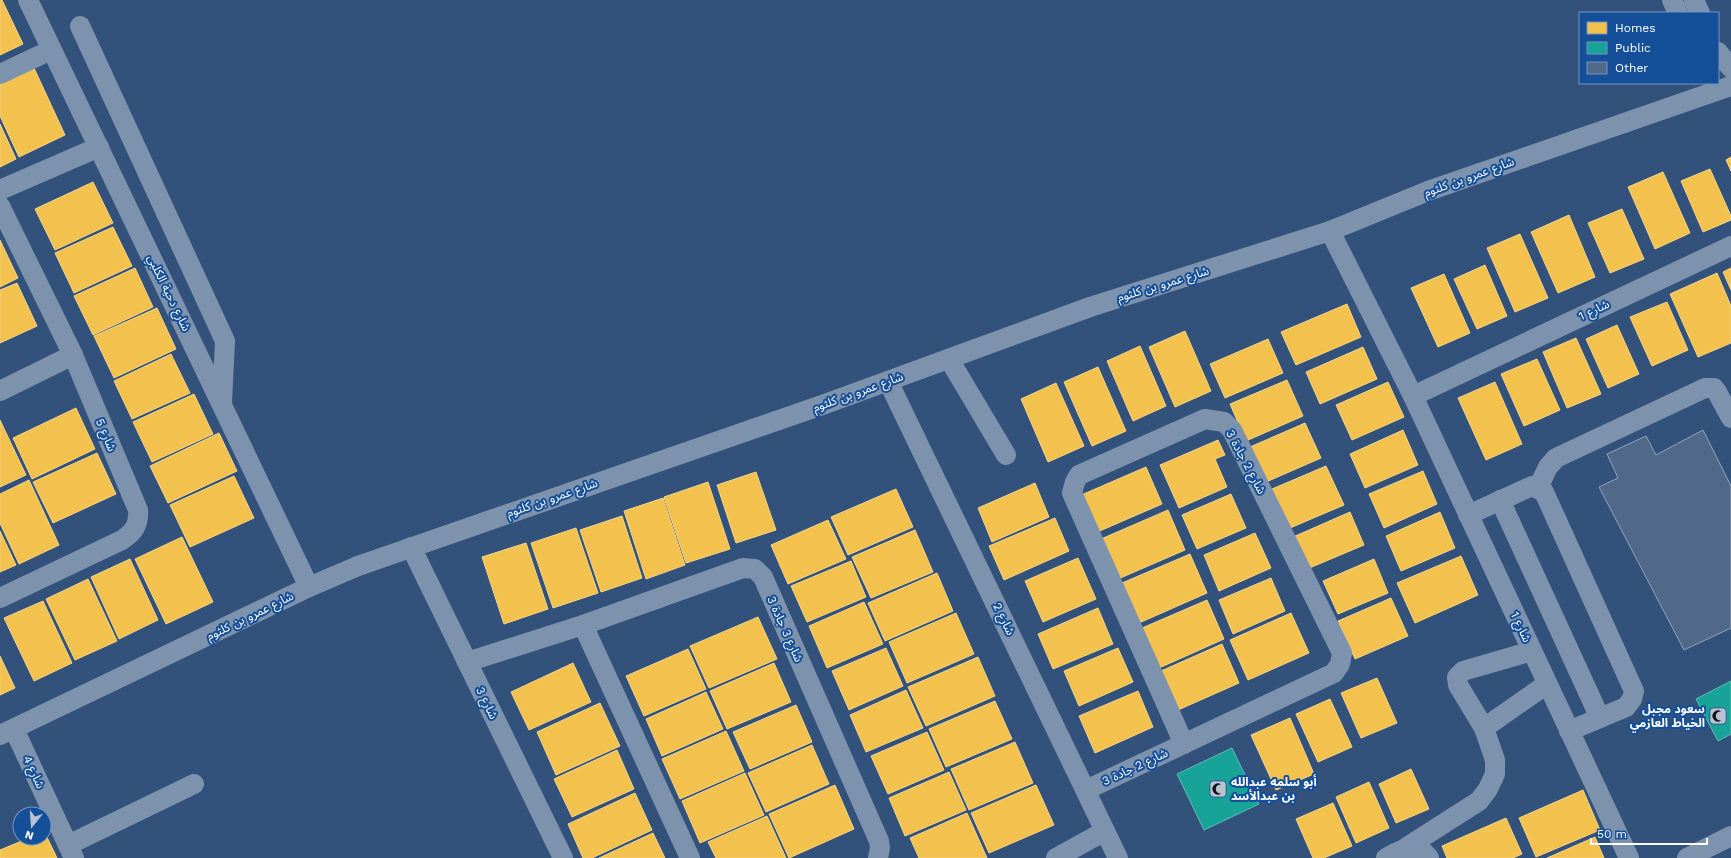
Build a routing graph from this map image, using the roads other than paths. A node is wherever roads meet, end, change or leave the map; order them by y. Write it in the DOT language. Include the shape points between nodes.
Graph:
graph roads {
  1 [pos="28,0"];
  2 [pos="1672,0"];
  3 [pos="1694,0"];
  4 [pos="1678,12"];
  5 [pos="1700,12"];
  6 [pos="80,26"];
  7 [pos="51,50"];
  8 [pos="1719,53"];
  9 [pos="1731,68"];
  10 [pos="0,74"];
  11 [pos="1718,87"];
  12 [pos="99,147"];
  13 [pos="0,190"];
  14 [pos="0,206"];
  15 [pos="1330,231"];
  16 [pos="1731,246"];
  17 [pos="73,355"];
  18 [pos="949,359"];
  19 [pos="888,381"];
  20 [pos="0,391"];
  21 [pos="1413,396"];
  22 [pos="222,404"];
  23 [pos="1731,418"];
  24 [pos="1006,455"];
  25 [pos="1538,488"];
  26 [pos="1500,500"];
  27 [pos="1468,515"];
  28 [pos="411,547"];
  29 [pos="309,587"];
  30 [pos="0,598"];
  31 [pos="583,624"];
  32 [pos="1532,651"];
  33 [pos="467,662"];
  34 [pos="1547,684"];
  35 [pos="1600,718"];
  36 [pos="1484,728"];
  37 [pos="1569,731"];
  38 [pos="7,732"];
  39 [pos="1184,744"];
  40 [pos="194,784"];
  41 [pos="1086,790"];
  42 [pos="1105,831"];
  43 [pos="1731,836"];
  44 [pos="1407,847"];
  45 [pos="71,851"];
  46 [pos="563,858"];
  47 [pos="690,858"];
  48 [pos="878,858"];
  49 [pos="1056,858"];
  50 [pos="1118,858"];
  51 [pos="1386,858"];
  52 [pos="1429,858"];
  53 [pos="1629,858"];
  54 [pos="1688,858"];
  1 -- 7 [label="street, شارع دحية الكلبي"];
  2 -- 4 [label="street"];
  3 -- 5 [label="street"];
  6 -- 22 [label="street" via="226,341"];
  7 -- 10 [label="street"];
  7 -- 12 [label="street, شارع دحية الكلبي"];
  8 -- 9 [label="street"];
  11 -- 15 [label="street, شارع عمرو بن كلثوم" via="1428,191"];
  12 -- 13 [label="street"];
  12 -- 22 [label="street, شارع دحية الكلبي"];
  14 -- 17 [label="street, شارع 5"];
  15 -- 18 [label="street, شارع عمرو بن كلثوم" via="1090,307"];
  15 -- 21 [label="street, شارع 1"];
  16 -- 21 [label="street, شارع 1"];
  17 -- 20 [label="street"];
  17 -- 30 [label="street, شارع 5" via="138,510 136,528 122,540"];
  18 -- 19 [label="street, شارع عمرو بن كلثوم"];
  18 -- 24 [label="street"];
  19 -- 28 [label="street, شارع عمرو بن كلثوم"];
  19 -- 41 [label="street, شارع 2"];
  21 -- 27 [label="street, شارع 1"];
  22 -- 29 [label="street, شارع دحية الكلبي"];
  23 -- 25 [label="street" via="1714,388 1705,388 1556,458 1548,467"];
  25 -- 26 [label="street" via="1532,486"];
  25 -- 35 [label="street" via="1544,492 1634,691 1626,707"];
  26 -- 27 [label="street"];
  26 -- 35 [label="street"];
  27 -- 32 [label="street, شارع 1"];
  28 -- 29 [label="street, شارع عمرو بن كلثوم"];
  28 -- 33 [label="street, شارع 3"];
  29 -- 38 [label="street, شارع عمرو بن كلثوم"];
  31 -- 33 [label="street, شارع 3 جادة 3"];
  31 -- 47 [label="street"];
  31 -- 48 [label="street, شارع 3 جادة 3" via="743,568 759,572 879,841"];
  32 -- 34 [label="street, شارع 1"];
  32 -- 36 [label="street" via="1463,671 1457,677 1458,685"];
  33 -- 46 [label="street, شارع 3"];
  34 -- 36 [label="street"];
  34 -- 37 [label="street, شارع 1"];
  35 -- 37 [label="street"];
  36 -- 44 [label="street" via="1495,760 1495,774 1488,789 1479,801"];
  37 -- 53 [label="street, شارع 1"];
  38 -- 45 [label="street, شارع 4"];
  39 -- 39 [label="street, شارع 2 جادة 3" via="1334,673 1342,659 1342,653 1232,430 1224,422 1205,418 1079,474 1072,493"];
  39 -- 41 [label="street, شارع 2 جادة 3"];
  40 -- 45 [label="street"];
  41 -- 42 [label="street, شارع 2"];
  42 -- 49 [label="street"];
  42 -- 50 [label="street, شارع 2"];
  43 -- 54 [label="street"];
  44 -- 51 [label="street"];
  44 -- 52 [label="street" via="1416,848"];
}
